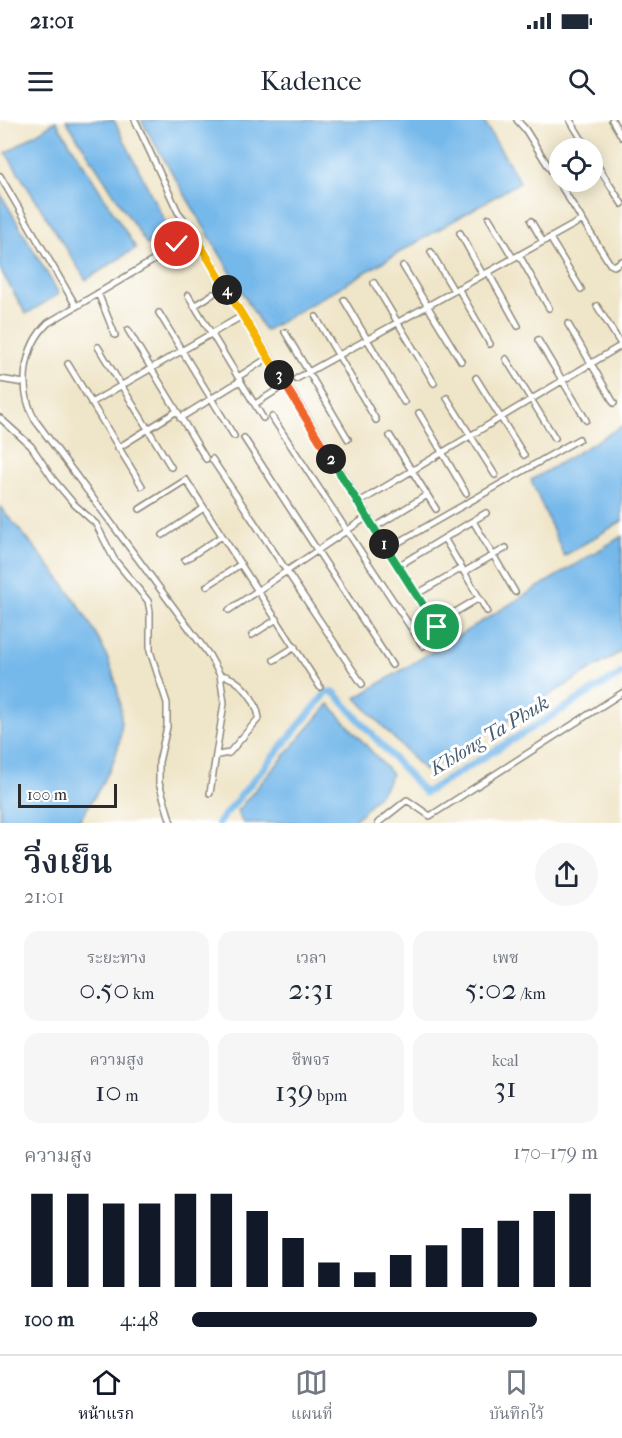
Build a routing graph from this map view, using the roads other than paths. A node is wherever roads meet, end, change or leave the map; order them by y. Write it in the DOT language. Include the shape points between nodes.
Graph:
graph roads {
  1 [pos="135,120"];
  2 [pos="517,120"];
  3 [pos="570,120"];
  4 [pos="612,120"];
  5 [pos="622,137"];
  6 [pos="581,138"];
  7 [pos="603,174"];
  8 [pos="0,176"];
  9 [pos="622,204"];
  10 [pos="489,218"];
  11 [pos="582,220"];
  12 [pos="531,221"];
  13 [pos="187,223"];
  14 [pos="460,232"];
  15 [pos="550,238"];
  16 [pos="543,242"];
  17 [pos="431,252"];
  18 [pos="519,255"];
  19 [pos="513,258"];
  20 [pos="622,261"];
  21 [pos="403,266"];
  22 [pos="486,273"];
  23 [pos="374,283"];
  24 [pos="580,289"];
  25 [pos="456,290"];
  26 [pos="98,293"];
  27 [pos="213,294"];
  28 [pos="188,296"];
  29 [pos="344,300"];
  30 [pos="76,306"];
  31 [pos="194,306"];
  32 [pos="428,306"];
  33 [pos="597,306"];
  34 [pos="549,308"];
  35 [pos="159,313"];
  36 [pos="242,316"];
  37 [pos="316,316"];
  38 [pos="396,323"];
  39 [pos="568,324"];
  40 [pos="519,326"];
  41 [pos="128,330"];
  42 [pos="285,332"];
  43 [pos="212,334"];
  44 [pos="115,335"];
  45 [pos="368,339"];
  46 [pos="538,340"];
  47 [pos="490,344"];
  48 [pos="622,346"];
  49 [pos="98,347"];
  50 [pos="182,352"];
  51 [pos="338,355"];
  52 [pos="506,359"];
  53 [pos="262,361"];
  54 [pos="461,361"];
  55 [pos="591,363"];
  56 [pos="68,364"];
  57 [pos="151,369"];
  58 [pos="308,372"];
  59 [pos="476,378"];
  60 [pos="0,379"];
  61 [pos="239,379"];
  62 [pos="296,379"];
  63 [pos="562,381"];
  64 [pos="24,383"];
  65 [pos="434,383"];
  66 [pos="121,385"];
  67 [pos="277,390"];
  68 [pos="211,398"];
  69 [pos="447,398"];
  70 [pos="531,399"];
  71 [pos="404,402"];
  72 [pos="91,403"];
  73 [pos="614,403"];
  74 [pos="255,404"];
  75 [pos="177,411"];
  76 [pos="419,413"];
  77 [pos="272,417"];
  78 [pos="0,418"];
  79 [pos="180,418"];
  80 [pos="264,418"];
  81 [pos="500,418"];
  82 [pos="376,420"];
  83 [pos="586,420"];
  84 [pos="148,429"];
  85 [pos="471,435"];
  86 [pos="234,436"];
  87 [pos="390,436"];
  88 [pos="244,438"];
  89 [pos="555,438"];
  90 [pos="348,439"];
  91 [pos="579,439"];
  92 [pos="118,448"];
  93 [pos="442,453"];
  94 [pos="524,455"];
  95 [pos="171,467"];
  96 [pos="412,471"];
  97 [pos="495,475"];
  98 [pos="142,486"];
  99 [pos="465,493"];
  100 [pos="427,495"];
  101 [pos="358,503"];
  102 [pos="204,508"];
  103 [pos="140,509"];
  104 [pos="435,509"];
  105 [pos="486,513"];
  106 [pos="367,517"];
  107 [pos="473,521"];
  108 [pos="380,524"];
  109 [pos="347,531"];
  110 [pos="163,535"];
  111 [pos="222,536"];
  112 [pos="444,538"];
  113 [pos="507,548"];
  114 [pos="387,549"];
  115 [pos="316,551"];
  116 [pos="494,555"];
  117 [pos="185,560"];
  118 [pos="241,564"];
  119 [pos="398,566"];
  120 [pos="463,570"];
  121 [pos="286,571"];
  122 [pos="207,586"];
  123 [pos="258,590"];
  124 [pos="422,591"];
  125 [pos="515,592"];
  126 [pos="479,598"];
  127 [pos="229,610"];
  128 [pos="487,611"];
  129 [pos="277,619"];
  130 [pos="442,620"];
  131 [pos="437,627"];
  132 [pos="252,635"];
  133 [pos="423,646"];
  134 [pos="295,647"];
  135 [pos="274,660"];
  136 [pos="392,665"];
  137 [pos="220,675"];
  138 [pos="362,684"];
  139 [pos="320,687"];
  140 [pos="622,693"];
  141 [pos="218,755"];
  142 [pos="210,793"];
  143 [pos="171,823"];
  144 [pos="378,823"];
  1 -- 13 [label="street" via="178,212"];
  2 -- 11 [label="street"];
  3 -- 6 [label="street"];
  4 -- 5 [label="street"];
  7 -- 9 [label="street"];
  8 -- 30 [label="street"];
  10 -- 19 [label="street"];
  11 -- 15 [label="street"];
  11 -- 20 [label="street" via="612,266"];
  12 -- 16 [label="street"];
  13 -- 26 [label="street" via="180,239 166,253"];
  13 -- 36 [label="street"];
  14 -- 22 [label="street"];
  15 -- 16 [label="street"];
  15 -- 24 [label="street"];
  16 -- 18 [label="street"];
  17 -- 25 [label="street"];
  18 -- 19 [label="street"];
  18 -- 34 [label="street"];
  19 -- 22 [label="street"];
  21 -- 32 [label="street"];
  22 -- 25 [label="street"];
  22 -- 40 [label="street"];
  23 -- 38 [label="street"];
  25 -- 32 [label="street"];
  25 -- 47 [label="street"];
  26 -- 30 [label="street"];
  26 -- 44 [label="street"];
  27 -- 31 [label="street"];
  28 -- 31 [label="street"];
  29 -- 45 [label="street"];
  30 -- 64 [label="street" via="37,333"];
  31 -- 43 [label="street"];
  32 -- 38 [label="street"];
  32 -- 54 [label="street"];
  33 -- 48 [label="street"];
  35 -- 50 [label="street"];
  36 -- 43 [label="street"];
  36 -- 101 [label="street"];
  37 -- 51 [label="street"];
  38 -- 45 [label="street"];
  38 -- 65 [label="street"];
  39 -- 55 [label="street"];
  41 -- 57 [label="street"];
  42 -- 58 [label="street"];
  43 -- 50 [label="street"];
  43 -- 61 [label="street"];
  45 -- 51 [label="street"];
  45 -- 71 [label="street"];
  46 -- 63 [label="street"];
  48 -- 55 [label="street"];
  49 -- 66 [label="street"];
  50 -- 57 [label="street"];
  50 -- 68 [label="street"];
  51 -- 58 [label="street"];
  51 -- 82 [label="street"];
  52 -- 70 [label="street"];
  53 -- 61 [label="street"];
  55 -- 63 [label="street"];
  55 -- 73 [label="street"];
  56 -- 72 [label="street"];
  57 -- 66 [label="street"];
  57 -- 75 [label="street"];
  58 -- 62 [label="street"];
  58 -- 90 [label="street"];
  59 -- 81 [label="street"];
  60 -- 64 [label="street"];
  61 -- 68 [label="street"];
  61 -- 74 [label="street"];
  63 -- 70 [label="street"];
  63 -- 83 [label="street"];
  64 -- 137 [label="street" via="35,420"];
  66 -- 72 [label="street"];
  66 -- 84 [label="street"];
  67 -- 74 [label="street"];
  68 -- 79 [label="street"];
  68 -- 86 [label="street"];
  69 -- 85 [label="street"];
  70 -- 81 [label="street"];
  70 -- 89 [label="street"];
  72 -- 92 [label="street"];
  74 -- 80 [label="street"];
  75 -- 79 [label="street"];
  75 -- 84 [label="street"];
  76 -- 93 [label="street"];
  77 -- 109 [label="street"];
  78 -- 143 [label="street" via="31,446 53,480 96,524 114,559 148,601 150,651 167,703 159,783"];
  79 -- 121 [label="street"];
  81 -- 85 [label="street"];
  81 -- 94 [label="street"];
  84 -- 92 [label="street"];
  84 -- 95 [label="street"];
  85 -- 93 [label="street"];
  85 -- 97 [label="street"];
  87 -- 96 [label="street"];
  88 -- 115 [label="street"];
  91 -- 114 [label="street"];
  92 -- 98 [label="street"];
  93 -- 96 [label="street"];
  93 -- 99 [label="street"];
  96 -- 100 [label="street"];
  96 -- 101 [label="street"];
  100 -- 104 [label="street"];
  100 -- 108 [label="street"];
  101 -- 106 [label="street"];
  102 -- 103 [label="street" via="186,480"];
  102 -- 110 [label="street"];
  102 -- 111 [label="street"];
  105 -- 107 [label="street"];
  106 -- 109 [label="street"];
  106 -- 114 [label="street"];
  107 -- 112 [label="street"];
  107 -- 116 [label="street"];
  109 -- 115 [label="street"];
  109 -- 133 [label="street"];
  111 -- 117 [label="street"];
  111 -- 118 [label="street"];
  112 -- 119 [label="street"];
  112 -- 120 [label="street"];
  113 -- 116 [label="street"];
  114 -- 119 [label="street"];
  115 -- 121 [label="street"];
  115 -- 136 [label="street"];
  116 -- 120 [label="street"];
  116 -- 125 [label="street"];
  118 -- 122 [label="street"];
  118 -- 123 [label="street"];
  119 -- 131 [label="street"];
  120 -- 124 [label="street"];
  120 -- 126 [label="street"];
  121 -- 123 [label="street"];
  121 -- 138 [label="street"];
  123 -- 127 [label="street"];
  123 -- 129 [label="street"];
  126 -- 128 [label="street"];
  126 -- 130 [label="street"];
  129 -- 132 [label="street"];
  129 -- 134 [label="street"];
  134 -- 135 [label="street"];
  134 -- 139 [label="street"];
  137 -- 141 [label="street" via="224,703"];
  137 -- 141 [label="street" via="232,678 255,702 259,718 229,753"];
  140 -- 144 [label="street" via="430,816 407,800"];
  141 -- 142 [label="street"];
}
